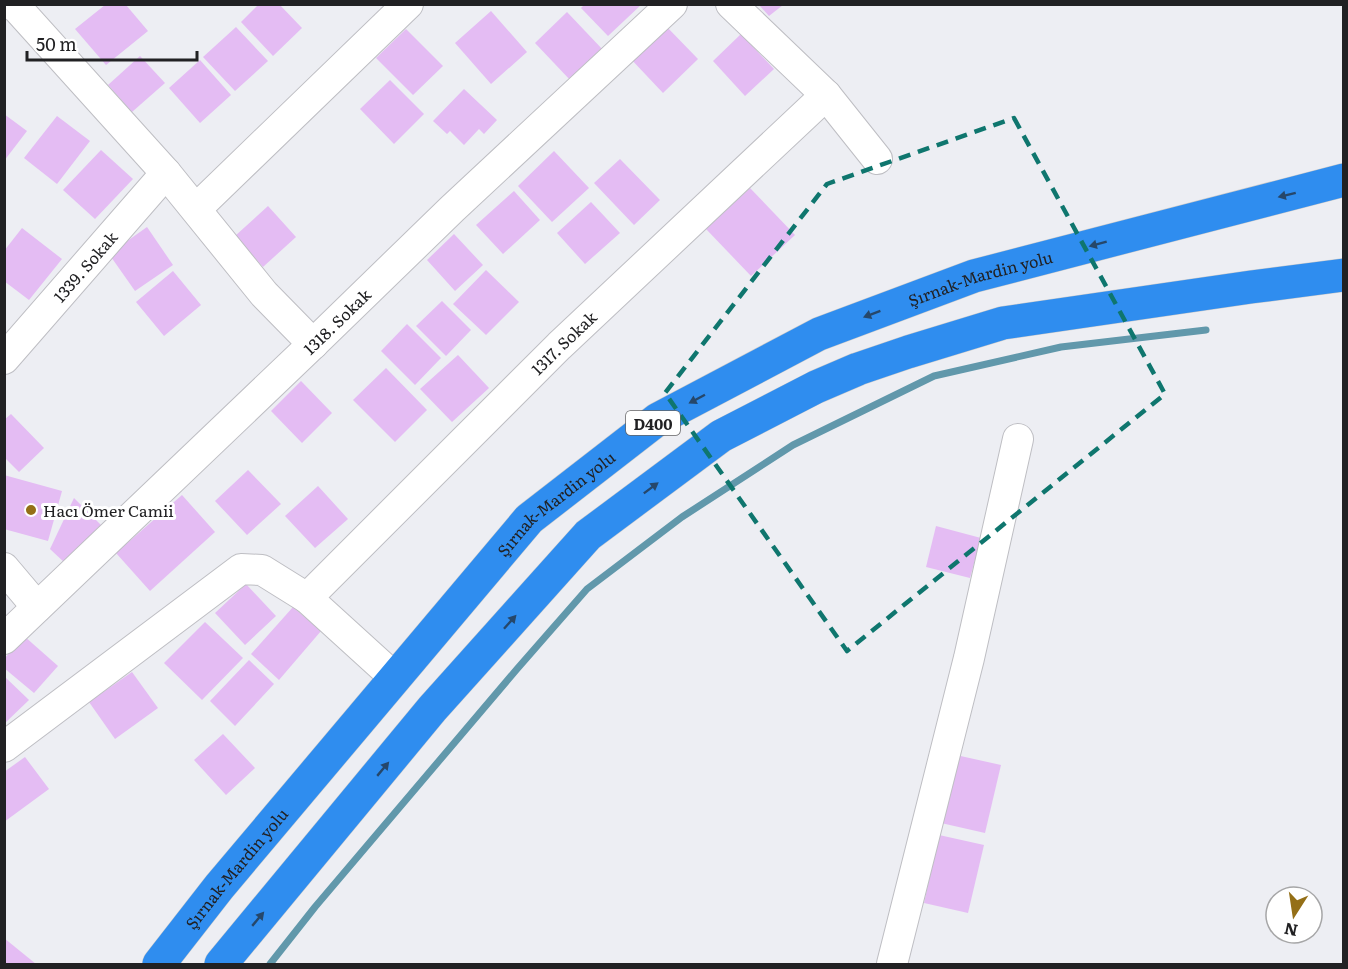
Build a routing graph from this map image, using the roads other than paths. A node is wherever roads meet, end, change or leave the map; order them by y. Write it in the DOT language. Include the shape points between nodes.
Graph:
graph roads {
  1 [pos="408,4"];
  2 [pos="730,4"];
  3 [pos="666,6"];
  4 [pos="14,10"];
  5 [pos="826,95"];
  6 [pos="877,159"];
  7 [pos="165,173"];
  8 [pos="1344,180"];
  9 [pos="196,210"];
  10 [pos="1344,275"];
  11 [pos="314,344"];
  12 [pos="4,359"];
  13 [pos="1018,439"];
  14 [pos="4,568"];
  15 [pos="307,598"];
  16 [pos="37,607"];
  17 [pos="4,639"];
  18 [pos="395,678"];
  19 [pos="4,747"];
  20 [pos="159,964"];
  21 [pos="221,964"];
  22 [pos="892,964"];
  1 -- 9 [label="street"];
  2 -- 5 [label="street"];
  3 -- 11 [label="street, 1318. Sokak"];
  4 -- 7 [label="street"];
  5 -- 6 [label="street"];
  5 -- 15 [label="street, 1317. Sokak" via="559,346"];
  7 -- 9 [label="street"];
  7 -- 12 [label="street, 1339. Sokak"];
  8 -- 18 [label="highway, Şırnak-Mardin yolu / D400, one-way" via="974,276 819,334 658,419 529,519"];
  9 -- 11 [label="street" via="264,294"];
  21 -- 10 [label="highway, one-way" via="432,710 588,535 721,436 858,369 1003,323"];
  11 -- 16 [label="street, 1318. Sokak"];
  13 -- 22 [label="street" via="969,658"];
  14 -- 16 [label="street"];
  15 -- 18 [label="street"];
  15 -- 19 [label="street" via="262,570 241,569"];
  16 -- 17 [label="street, 1318. Sokak"];
  18 -- 20 [label="highway, Şırnak-Mardin yolu / D400"];
}
